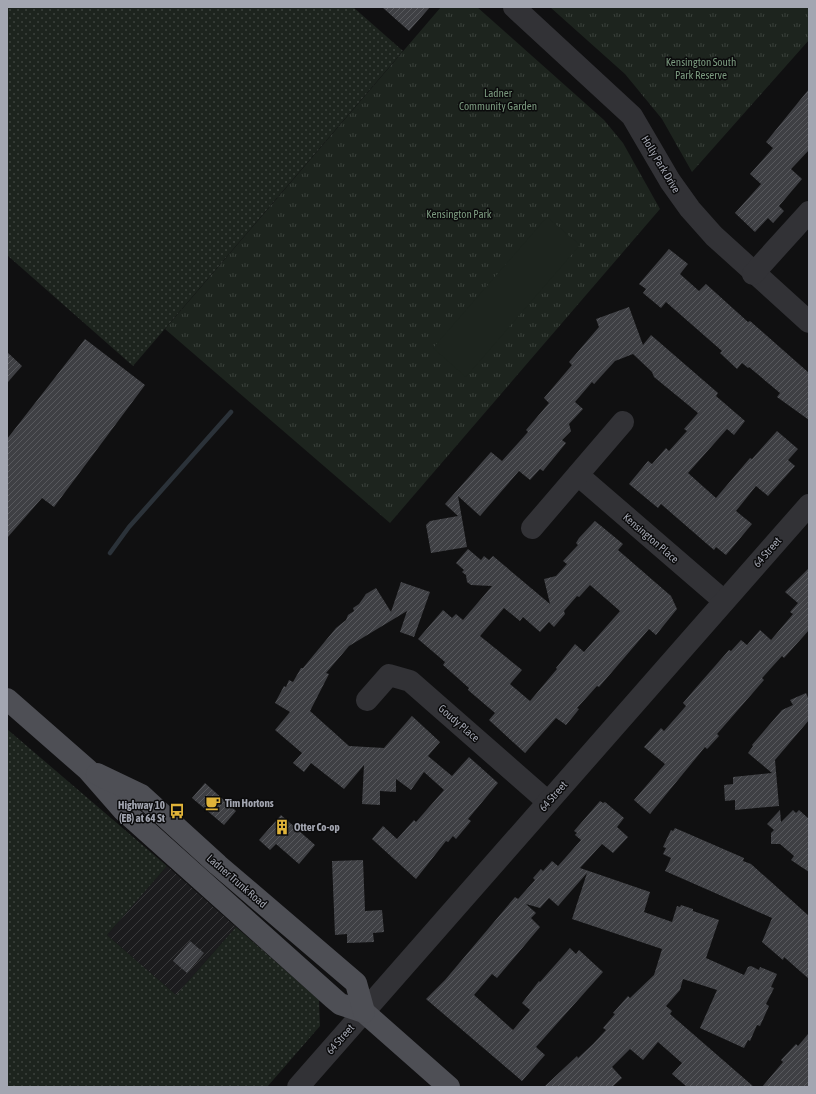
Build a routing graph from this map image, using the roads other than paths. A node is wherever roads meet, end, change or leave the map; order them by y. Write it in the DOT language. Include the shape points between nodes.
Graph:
graph roads {
  1 [pos="514,7"];
  2 [pos="809,212"];
  3 [pos="753,274"];
  4 [pos="809,322"];
  5 [pos="623,422"];
  6 [pos="578,475"];
  7 [pos="809,505"];
  8 [pos="532,528"];
  9 [pos="724,601"];
  10 [pos="7,699"];
  11 [pos="367,700"];
  12 [pos="548,802"];
  13 [pos="364,1012"];
  14 [pos="298,1087"];
  15 [pos="449,1087"];
  1 -- 3 [label="street, Holly Park Drive" via="632,116 670,181 690,209"];
  2 -- 3 [label="street"];
  3 -- 4 [label="street, Holly Park Drive"];
  5 -- 6 [label="street"];
  6 -- 8 [label="street"];
  6 -- 9 [label="street, Kensington Place"];
  7 -- 9 [label="street, 64 Street"];
  9 -- 12 [label="street, 64 Street"];
  10 -- 13 [label="main road, Ladner Trunk Road" via="88,770 123,810 333,998 340,1004"];
  11 -- 12 [label="street, Goudy Place" via="389,675 410,681"];
  12 -- 13 [label="street, 64 Street"];
  13 -- 14 [label="street, 64 Street"];
  13 -- 15 [label="main road, Ladner Trunk Road"];
}
